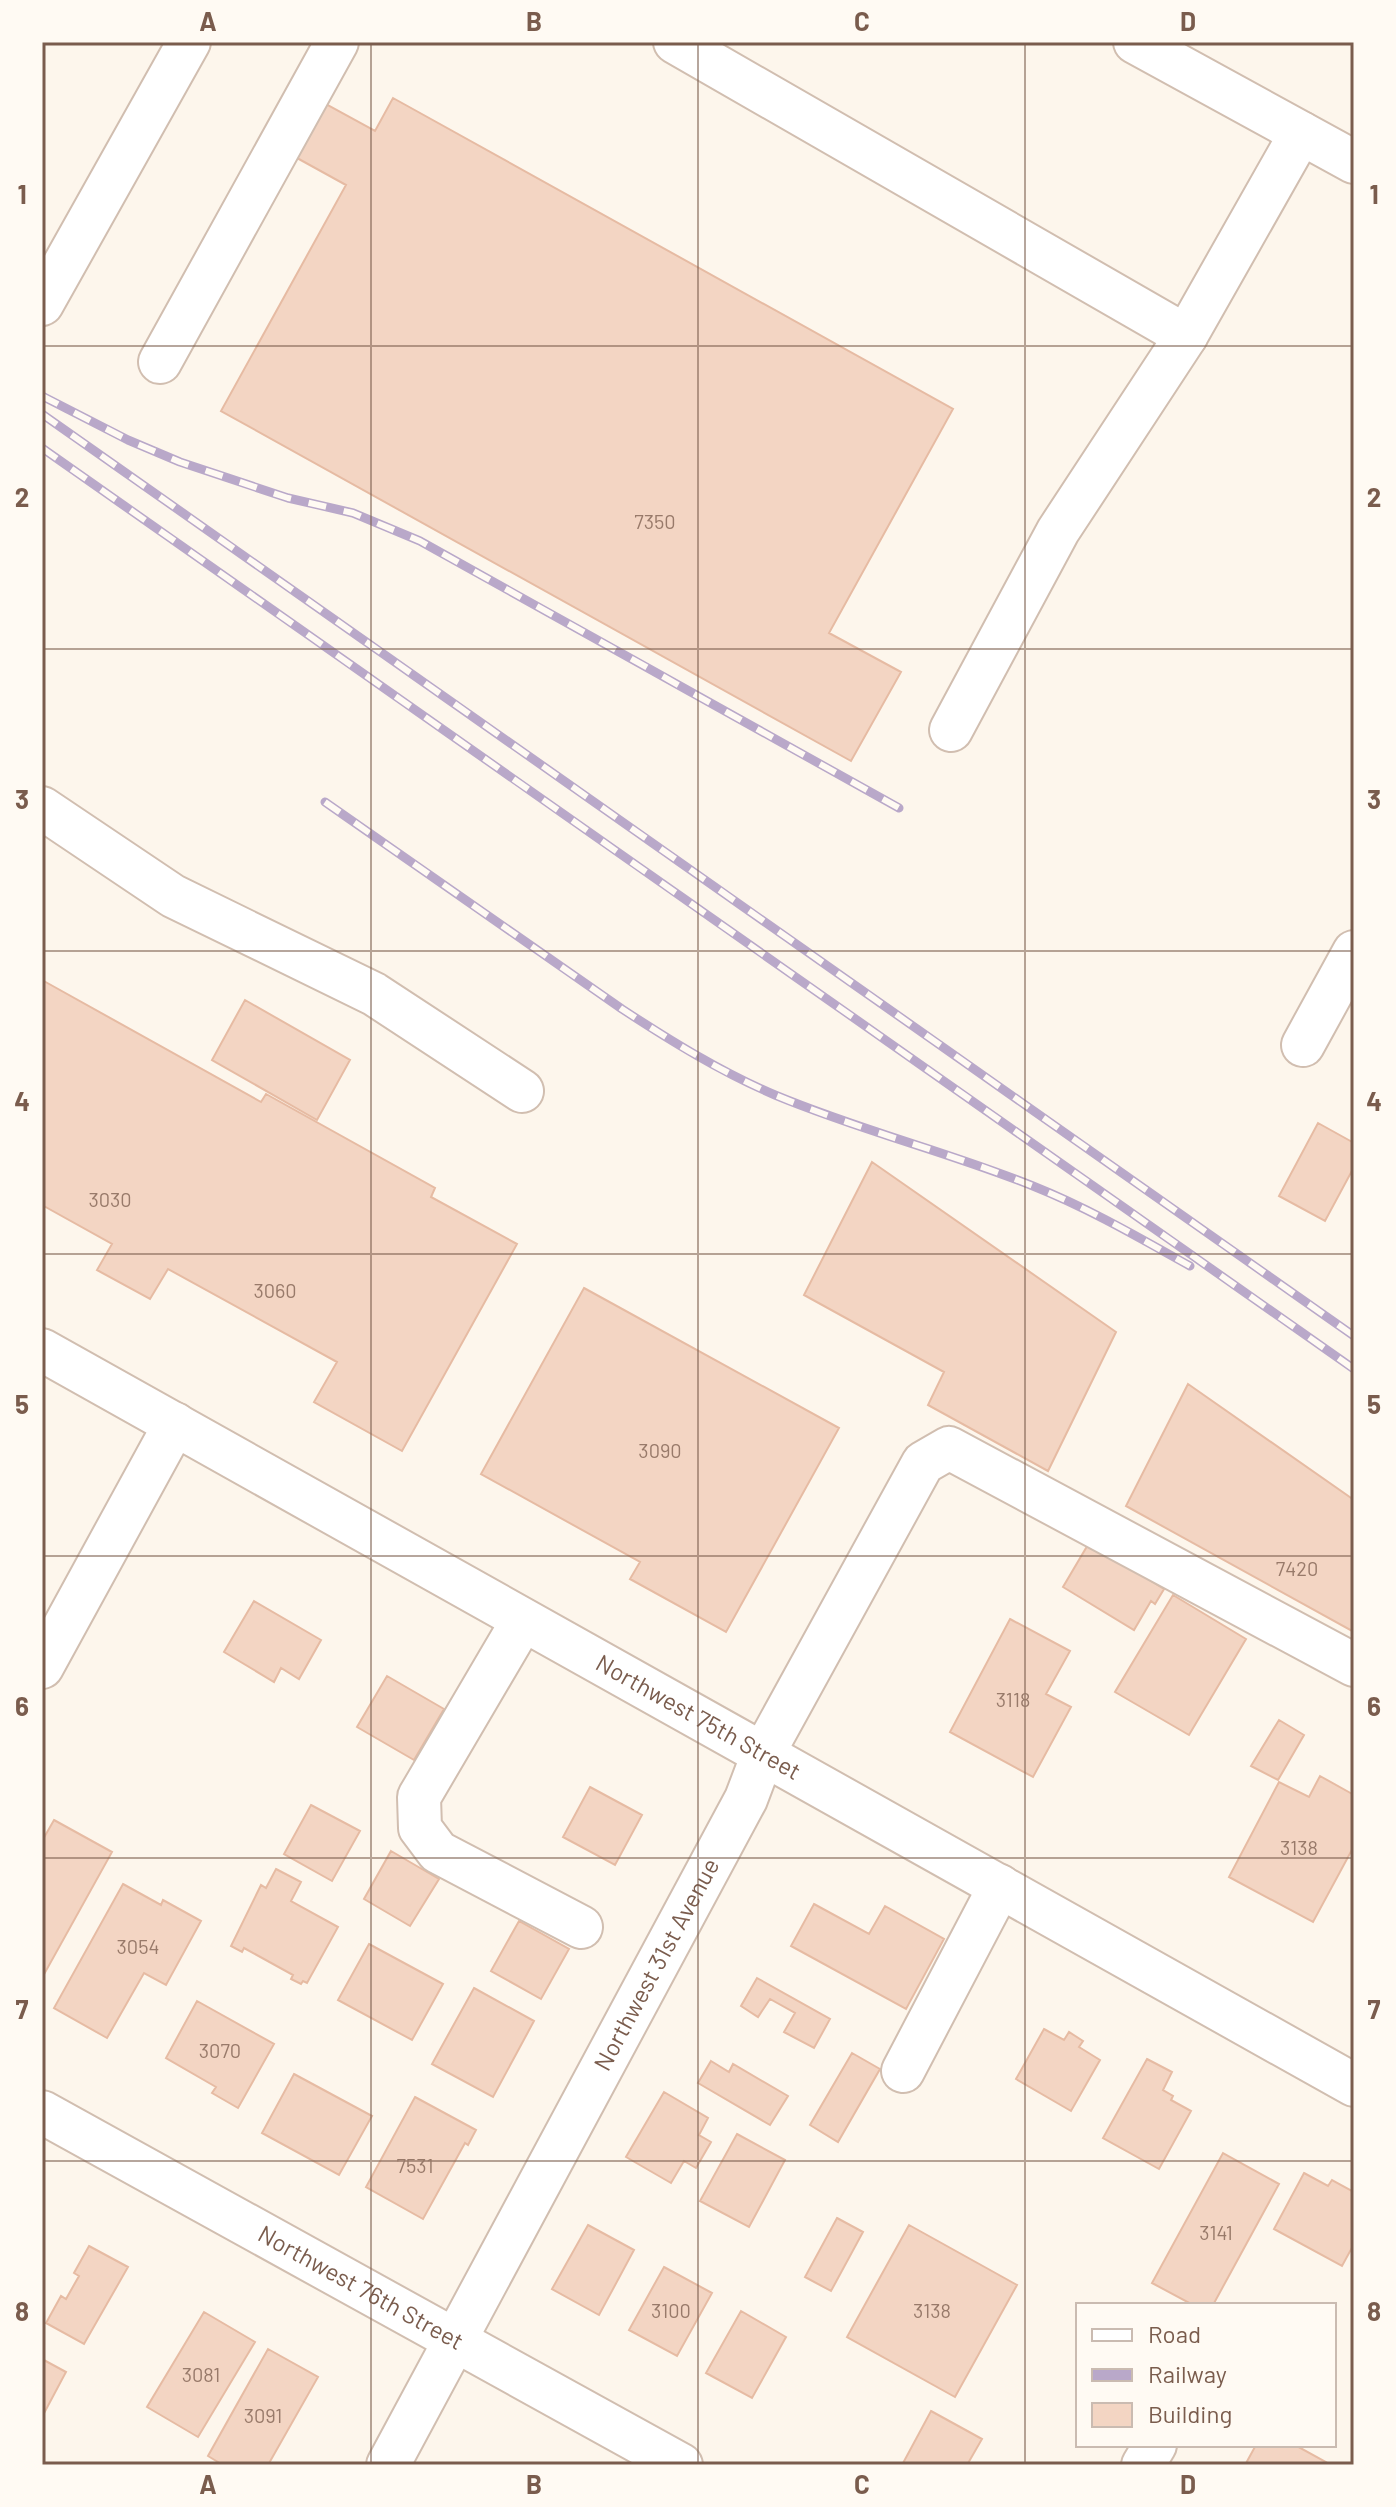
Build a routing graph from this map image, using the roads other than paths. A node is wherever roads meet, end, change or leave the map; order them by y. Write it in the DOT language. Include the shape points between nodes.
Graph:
graph roads {
  1 [pos="189,42"];
  2 [pos="337,42"];
  3 [pos="675,42"];
  4 [pos="1135,42"];
  5 [pos="1301,133"];
  6 [pos="1354,162"];
  7 [pos="42,304"];
  8 [pos="1186,336"];
  9 [pos="160,362"];
  10 [pos="951,730"];
  11 [pos="42,808"];
  12 [pos="1354,952"];
  13 [pos="1303,1045"];
  14 [pos="522,1091"];
  15 [pos="42,1350"];
  16 [pos="175,1424"];
  17 [pos="523,1620"];
  18 [pos="1354,1665"];
  19 [pos="42,1667"];
  20 [pos="763,1754"];
  21 [pos="1000,1886"];
  22 [pos="581,1927"];
  23 [pos="903,2071"];
  24 [pos="1354,2085"];
  25 [pos="42,2112"];
  26 [pos="455,2340"];
  27 [pos="1154,2447"];
  28 [pos="388,2465"];
  29 [pos="681,2465"];
  30 [pos="1143,2465"];
  1 -- 7 [label="street"];
  2 -- 9 [label="street"];
  3 -- 8 [label="street"];
  4 -- 5 [label="street"];
  5 -- 6 [label="street"];
  5 -- 8 [label="street"];
  8 -- 10 [label="street" via="1058,531"];
  11 -- 14 [label="street" via="173,896 374,994"];
  12 -- 13 [label="street"];
  15 -- 16 [label="street, Northwest 75th Street"];
  16 -- 17 [label="street, Northwest 75th Street"];
  16 -- 19 [label="street"];
  17 -- 20 [label="street, Northwest 75th Street"];
  17 -- 22 [label="street" via="419,1797 420,1828 438,1852"];
  18 -- 20 [label="street, Northwest 31st Avenue" via="949,1448 923,1463"];
  20 -- 21 [label="street, Northwest 75th Street"];
  20 -- 26 [label="street, Northwest 31st Avenue" via="746,1799"];
  21 -- 23 [label="street"];
  21 -- 24 [label="street, Northwest 75th Street"];
  25 -- 26 [label="street, Northwest 76th Street"];
  26 -- 28 [label="street, Northwest 31st Avenue"];
  26 -- 29 [label="street, Northwest 76th Street"];
  27 -- 30 [label="street"];
}
